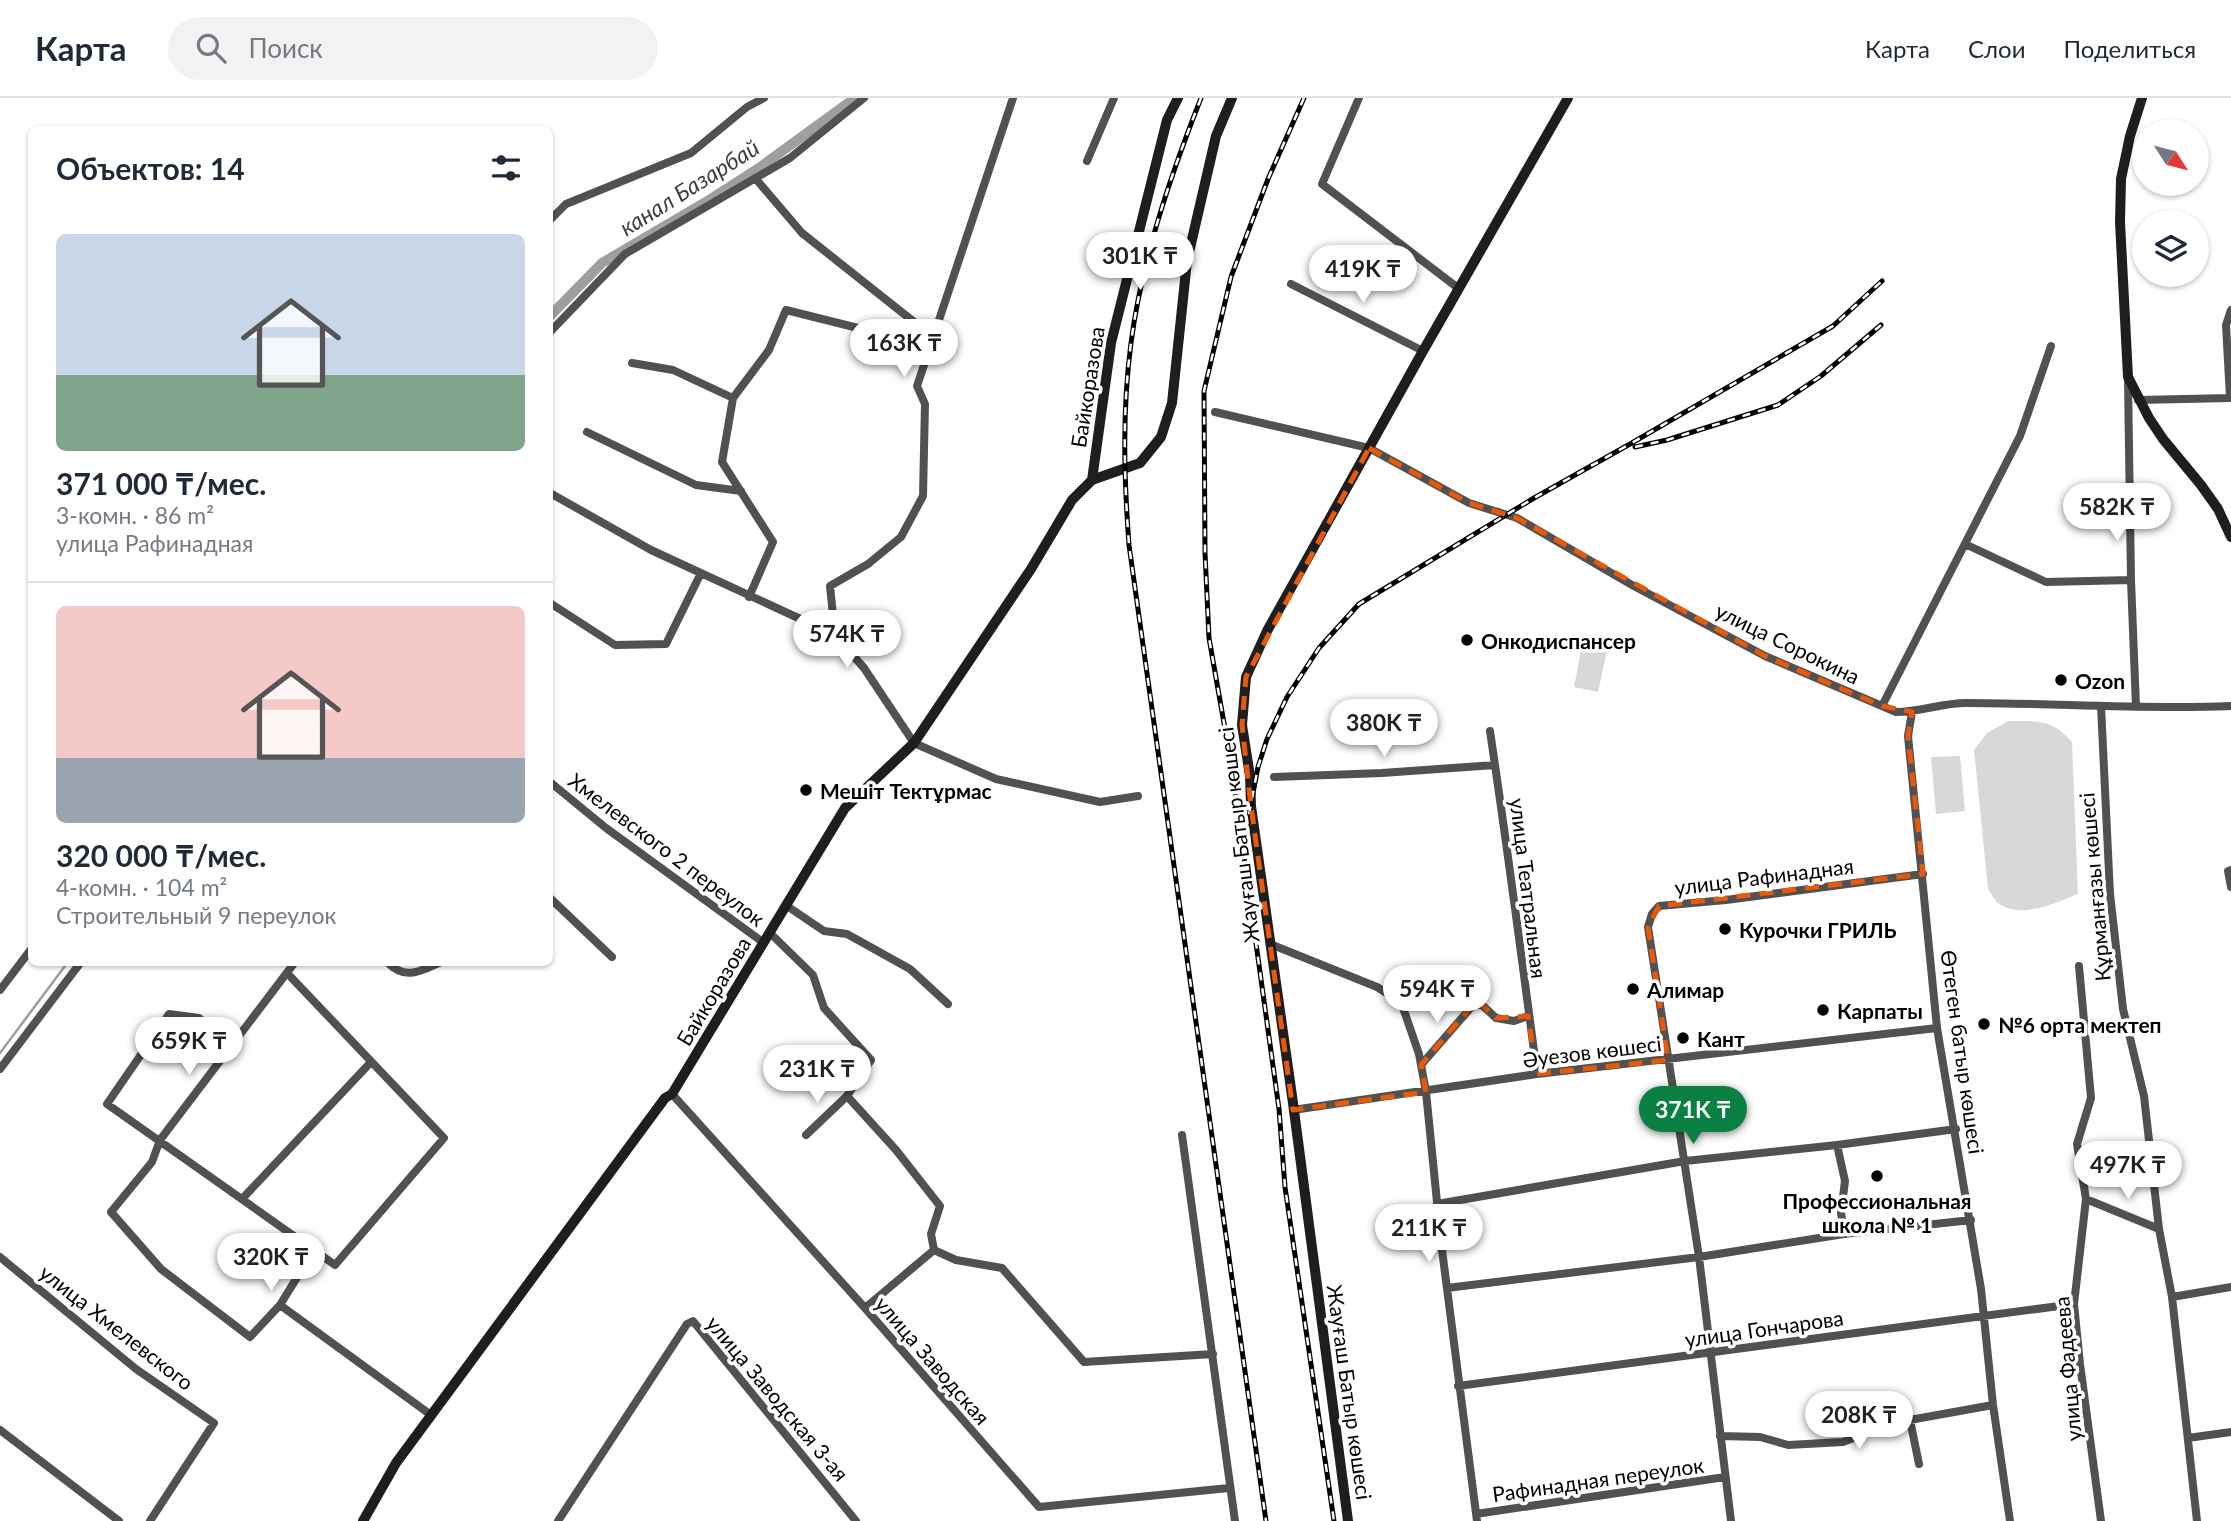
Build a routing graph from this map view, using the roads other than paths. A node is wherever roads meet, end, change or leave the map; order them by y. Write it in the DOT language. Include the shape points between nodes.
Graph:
graph roads {
  1 [pos="764,98"];
  2 [pos="864,98"];
  3 [pos="1013,98"];
  4 [pos="1114,98"];
  5 [pos="1178,98"];
  6 [pos="1231,98"];
  7 [pos="1359,98"];
  8 [pos="1568,98"];
  9 [pos="2142,98"];
  10 [pos="1087,161"];
  11 [pos="755,178"];
  12 [pos="553,217"];
  13 [pos="1291,285"];
  14 [pos="1458,288"];
  15 [pos="2231,310"];
  16 [pos="553,329"];
  17 [pos="931,342"];
  18 [pos="2051,346"];
  19 [pos="1423,351"];
  20 [pos="632,363"];
  21 [pos="2128,377"];
  22 [pos="2231,397"];
  23 [pos="733,398"];
  24 [pos="2138,400"];
  25 [pos="1214,412"];
  26 [pos="587,432"];
  27 [pos="1369,448"];
  28 [pos="1092,480"];
  29 [pos="741,491"];
  30 [pos="553,495"];
  31 [pos="2231,537"];
  32 [pos="1965,544"];
  33 [pos="700,575"];
  34 [pos="2131,580"];
  35 [pos="749,597"];
  36 [pos="553,605"];
  37 [pos="835,635"];
  38 [pos="1882,706"];
  39 [pos="2101,706"];
  40 [pos="2231,706"];
  41 [pos="2137,708"];
  42 [pos="1912,712"];
  43 [pos="1490,730"];
  44 [pos="914,743"];
  45 [pos="1495,765"];
  46 [pos="1274,778"];
  47 [pos="553,784"];
  48 [pos="1138,796"];
  49 [pos="2230,871"];
  50 [pos="1923,874"];
  51 [pos="2231,887"];
  52 [pos="553,901"];
  53 [pos="787,906"];
  54 [pos="767,938"];
  55 [pos="1270,944"];
  56 [pos="28,952"];
  57 [pos="612,957"];
  58 [pos="78,966"];
  59 [pos="292,966"];
  60 [pos="391,966"];
  61 [pos="432,966"];
  62 [pos="2079,966"];
  63 [pos="287,973"];
  64 [pos="0,990"];
  65 [pos="1401,1002"];
  66 [pos="948,1004"];
  67 [pos="1474,1004"];
  68 [pos="1528,1016"];
  69 [pos="1937,1028"];
  70 [pos="232,1045"];
  71 [pos="1668,1060"];
  72 [pos="372,1062"];
  73 [pos="1421,1065"];
  74 [pos="0,1069"];
  75 [pos="1537,1074"];
  76 [pos="1426,1092"];
  77 [pos="672,1094"];
  78 [pos="847,1096"];
  79 [pos="1293,1110"];
  80 [pos="1956,1129"];
  81 [pos="806,1135"];
  82 [pos="1182,1135"];
  83 [pos="160,1140"];
  84 [pos="1837,1145"];
  85 [pos="1685,1161"];
  86 [pos="242,1199"];
  87 [pos="2086,1199"];
  88 [pos="1437,1204"];
  89 [pos="1970,1220"];
  90 [pos="2159,1229"];
  91 [pos="1844,1234"];
  92 [pos="314,1250"];
  93 [pos="934,1250"];
  94 [pos="1699,1256"];
  95 [pos="0,1257"];
  96 [pos="2231,1287"];
  97 [pos="1447,1288"];
  98 [pos="2172,1297"];
  99 [pos="2074,1304"];
  100 [pos="280,1305"];
  101 [pos="864,1308"];
  102 [pos="1983,1317"];
  103 [pos="1709,1353"];
  104 [pos="1213,1354"];
  105 [pos="1458,1386"];
  106 [pos="1993,1405"];
  107 [pos="431,1415"];
  108 [pos="1910,1420"];
  109 [pos="0,1430"];
  110 [pos="2231,1432"];
  111 [pos="1720,1436"];
  112 [pos="2188,1438"];
  113 [pos="1919,1464"];
  114 [pos="1725,1477"];
  115 [pos="1229,1488"];
  116 [pos="1476,1518"];
  117 [pos="119,1521"];
  118 [pos="150,1521"];
  119 [pos="363,1521"];
  120 [pos="558,1521"];
  121 [pos="856,1521"];
  122 [pos="1235,1521"];
  123 [pos="1348,1521"];
  124 [pos="1731,1521"];
  125 [pos="2010,1521"];
  126 [pos="2101,1521"];
  127 [pos="2197,1521"];
  1 -- 12 [label="street" via="691,153 566,204"];
  2 -- 11 [label="street" via="790,158"];
  3 -- 17 [label="street"];
  4 -- 10 [label="street"];
  5 -- 28 [label="street, Байкоразова" via="1167,120 1111,343"];
  6 -- 28 [label="street, Байкоразова" via="1216,135 1187,261 1172,403 1161,437 1140,463"];
  7 -- 14 [label="street" via="1322,184"];
  8 -- 14 [label="street, Жауғаш Батыр көшесі"];
  9 -- 21 [label="street" via="2121,179"];
  11 -- 16 [label="street" via="625,254"];
  11 -- 17 [label="street" via="802,233"];
  13 -- 19 [label="street"];
  14 -- 19 [label="street, Жауғаш Батыр көшесі"];
  15 -- 22 [label="street" via="2226,324"];
  17 -- 23 [label="street" via="786,310 769,350"];
  17 -- 37 [label="street" via="917,386 925,404 923,496 901,537 830,586"];
  18 -- 32 [label="street" via="2020,436"];
  19 -- 27 [label="street, Жауғаш Батыр көшесі"];
  20 -- 23 [label="street" via="673,370"];
  21 -- 24 [label="street"];
  21 -- 34 [label="street"];
  22 -- 24 [label="street"];
  23 -- 29 [label="street" via="722,462"];
  24 -- 31 [label="street" via="2162,439 2218,509"];
  25 -- 27 [label="street, улица Сорокина"];
  26 -- 29 [label="street" via="696,485"];
  27 -- 38 [label="street, улица Сорокина" via="1469,503 1517,517 1765,656"];
  27 -- 55 [label="street, Жауғаш Батыр көшесі" via="1246,677 1242,725"];
  28 -- 44 [label="street, Байкоразова" via="1066,509"];
  29 -- 35 [label="street" via="773,541"];
  30 -- 33 [label="street"];
  32 -- 34 [label="street" via="2046,582"];
  32 -- 38 [label="street"];
  33 -- 35 [label="street"];
  33 -- 36 [label="street" via="667,644 615,645"];
  34 -- 41 [label="street"];
  35 -- 37 [label="street"];
  37 -- 44 [label="street" via="864,668"];
  38 -- 42 [label="street, улица Сорокина"];
  39 -- 41 [label="street, улица Сорокина"];
  39 -- 42 [label="street, улица Сорокина" via="1961,703"];
  39 -- 90 [label="street, Құрманғазы көшесі" via="2110,894 2121,998 2144,1096"];
  40 -- 41 [label="street, улица Сорокина"];
  42 -- 50 [label="street, Өтеген батыр көшесі" via="1908,736"];
  43 -- 45 [label="street, улица Театральная"];
  44 -- 48 [label="street" via="996,779 1100,802"];
  44 -- 53 [label="street, Байкоразова" via="845,808"];
  45 -- 46 [label="street"];
  45 -- 68 [label="street, улица Театральная"];
  47 -- 54 [label="street, Хмелевского 2 переулок" via="606,828"];
  49 -- 51 [label="street"];
  50 -- 69 [label="street, Өтеген батыр көшесі"];
  50 -- 71 [label="street, улица Рафинадная" via="1659,906 1648,927"];
  52 -- 57 [label="street"];
  53 -- 54 [label="street, Байкоразова"];
  53 -- 66 [label="street" via="824,931 847,934 910,970"];
  54 -- 77 [label="street, Байкоразова"];
  54 -- 78 [label="street, Хмелевского 2 переулок" via="813,975 824,1008 871,1060"];
  55 -- 65 [label="street" via="1377,987"];
  55 -- 79 [label="street, Жауғаш Батыр көшесі"];
  56 -- 64 [label="street"];
  58 -- 74 [label="street"];
  59 -- 63 [label="street"];
  60 -- 61 [label="street" via="414,974"];
  62 -- 87 [label="street, улица Фадеева" via="2091,1098 2077,1144"];
  63 -- 70 [label="street"];
  63 -- 72 [label="street"];
  65 -- 67 [label="street"];
  65 -- 73 [label="street"];
  67 -- 68 [label="street" via="1496,1018 1514,1021"];
  67 -- 73 [label="street"];
  68 -- 75 [label="street, улица Театральная"];
  69 -- 71 [label="street, Әуезов көшесі"];
  69 -- 80 [label="street, Өтеген батыр көшесі"];
  70 -- 83 [label="street"];
  70 -- 83 [label="street" via="199,1018 169,1014 107,1104"];
  71 -- 75 [label="street, Әуезов көшесі"];
  71 -- 85 [label="street, улица Рафинадная"];
  72 -- 86 [label="street"];
  72 -- 92 [label="street" via="444,1138 335,1265"];
  73 -- 76 [label="street"];
  75 -- 76 [label="street, Әуезов көшесі"];
  76 -- 79 [label="street, Әуезов көшесі"];
  76 -- 88 [label="street"];
  77 -- 101 [label="street, улица Заводская"];
  77 -- 107 [label="street, Байкоразова"];
  78 -- 81 [label="street"];
  78 -- 93 [label="street" via="940,1206 931,1234"];
  79 -- 123 [label="street, Жауғаш Батыр көшесі"];
  80 -- 84 [label="street"];
  80 -- 89 [label="street, Өтеген батыр көшесі"];
  82 -- 104 [label="street"];
  83 -- 86 [label="street"];
  83 -- 100 [label="street" via="152,1162 111,1212 161,1269 250,1337"];
  84 -- 85 [label="street"];
  84 -- 91 [label="street" via="1845,1181"];
  85 -- 88 [label="street"];
  85 -- 94 [label="street, улица Рафинадная"];
  86 -- 92 [label="street"];
  87 -- 90 [label="street"];
  87 -- 99 [label="street, улица Фадеева"];
  88 -- 97 [label="street"];
  89 -- 91 [label="street"];
  89 -- 102 [label="street, Өтеген батыр көшесі"];
  90 -- 98 [label="street, Құрманғазы көшесі"];
  91 -- 94 [label="street"];
  92 -- 100 [label="street"];
  93 -- 101 [label="street"];
  93 -- 104 [label="street" via="956,1260 1002,1268 1084,1362"];
  94 -- 97 [label="street"];
  94 -- 103 [label="street, улица Рафинадная"];
  95 -- 118 [label="street, улица Хмелевского" via="136,1369 214,1423"];
  96 -- 98 [label="street"];
  97 -- 105 [label="street"];
  98 -- 112 [label="street, Құрманғазы көшесі"];
  99 -- 102 [label="street, улица Гончарова"];
  99 -- 126 [label="street, улица Фадеева"];
  100 -- 107 [label="street"];
  101 -- 115 [label="street, улица Заводская" via="1039,1507"];
  102 -- 103 [label="street, улица Гончарова"];
  102 -- 106 [label="street, Өтеген батыр көшесі"];
  103 -- 105 [label="street, улица Гончарова"];
  103 -- 111 [label="street, улица Рафинадная"];
  104 -- 115 [label="street"];
  105 -- 116 [label="street"];
  106 -- 108 [label="street"];
  106 -- 125 [label="street, Өтеген батыр көшесі"];
  107 -- 119 [label="street, Байкоразова" via="396,1463"];
  108 -- 111 [label="street" via="1843,1442 1788,1445 1760,1437"];
  108 -- 113 [label="street"];
  109 -- 117 [label="street"];
  110 -- 112 [label="street"];
  111 -- 114 [label="street, улица Рафинадная"];
  112 -- 127 [label="street, Құрманғазы көшесі"];
  114 -- 116 [label="street, Рафинадная переулок"];
  114 -- 124 [label="street, улица Рафинадная"];
  115 -- 122 [label="street"];
  120 -- 121 [label="street, улица Заводская 3-ая" via="693,1321"];
}
